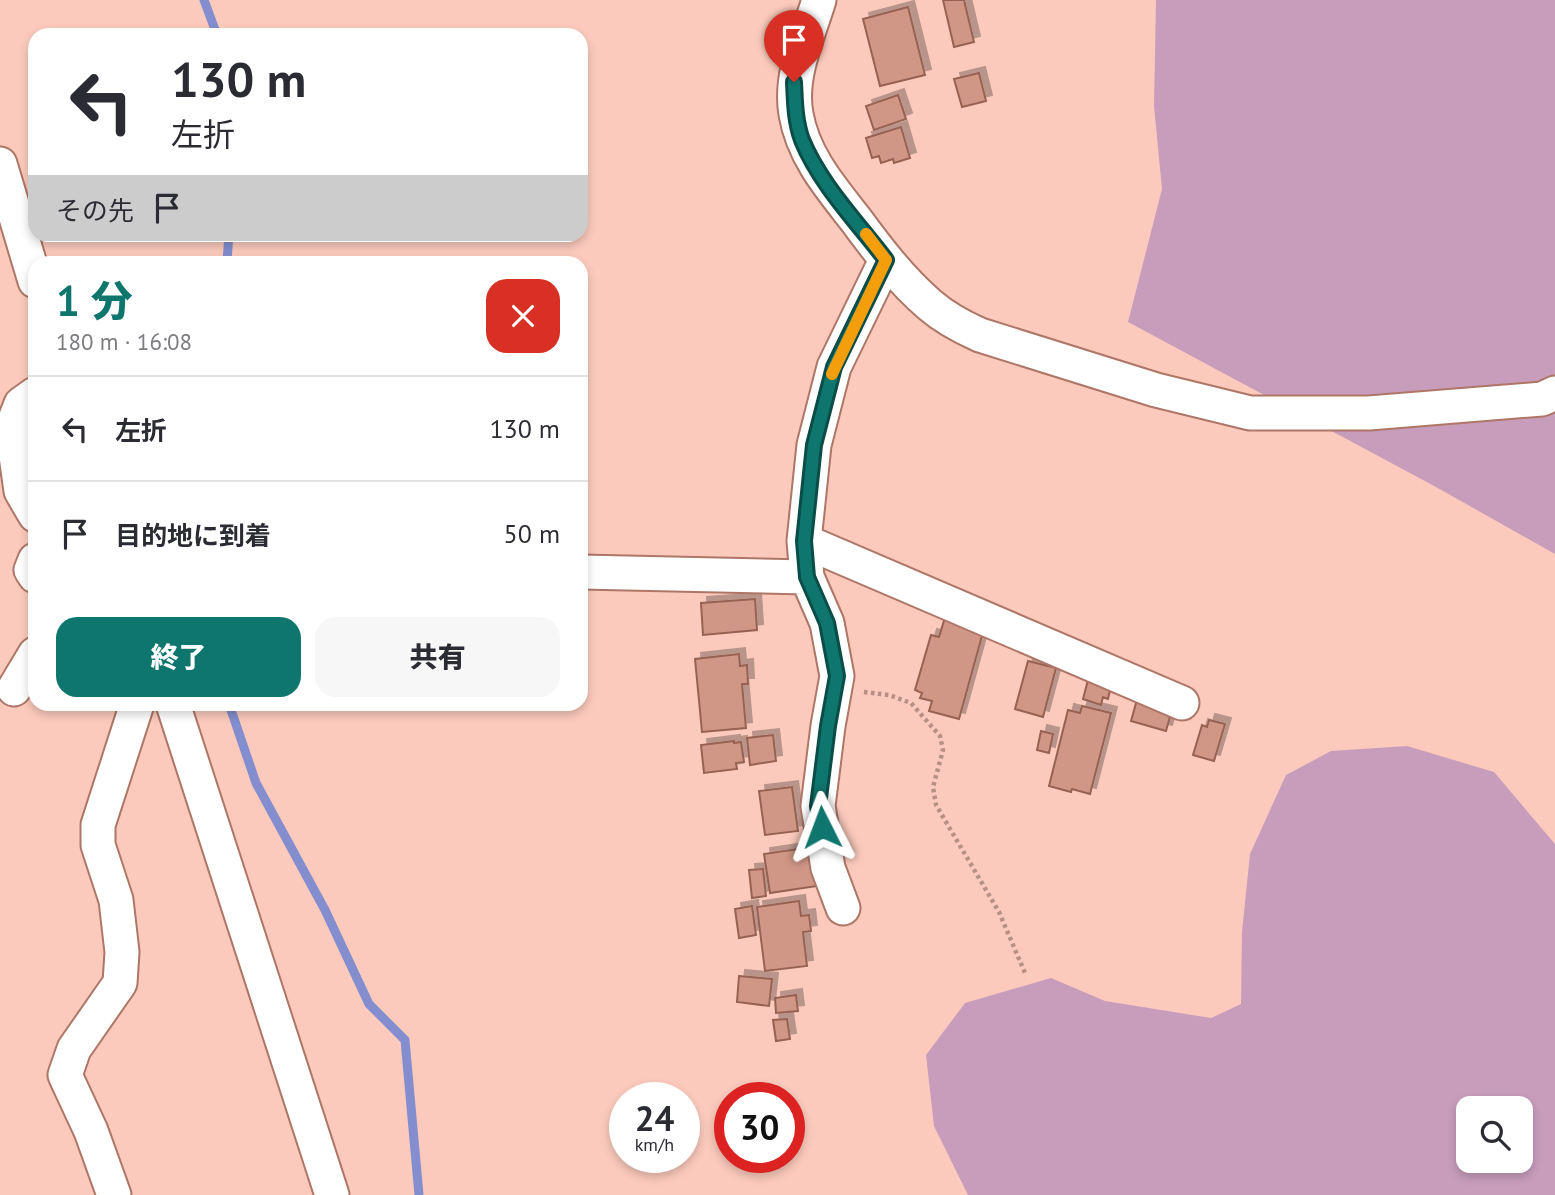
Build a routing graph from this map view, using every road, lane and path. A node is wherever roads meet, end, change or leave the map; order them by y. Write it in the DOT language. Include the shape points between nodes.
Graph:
graph roads {
  1 [pos="819,0"];
  2 [pos="0,164"];
  3 [pos="28,258"];
  4 [pos="886,260"];
  5 [pos="1555,393"];
  6 [pos="28,399"];
  7 [pos="28,503"];
  8 [pos="804,541"];
  9 [pos="588,572"];
  10 [pos="807,577"];
  11 [pos="28,666"];
  12 [pos="835,685"];
  13 [pos="14,689"];
  14 [pos="1182,702"];
  15 [pos="135,711"];
  16 [pos="175,711"];
  17 [pos="843,908"];
  18 [pos="1025,973"];
  19 [pos="114,1195"];
  20 [pos="332,1195"];
  1 -- 4 [label="street" via="794,82 795,113 818,170"];
  2 -- 3 [label="street"];
  4 -- 5 [label="street" via="930,306 980,335 1156,390 1250,413 1369,413 1542,398"];
  4 -- 8 [label="street" via="834,367 814,445"];
  6 -- 7 [label="street" via="12,426 21,491"];
  8 -- 10 [label="street"];
  8 -- 14 [label="street"];
  9 -- 10 [label="street"];
  10 -- 12 [label="street" via="827,623"];
  11 -- 13 [label="street"];
  12 -- 17 [label="street" via="818,806 828,868"];
  12 -- 18 [label="path" via="911,703 940,736 943,750 933,787 936,805 999,912"];
  15 -- 19 [label="street" via="98,825 98,845 116,900 120,983 74,1049 65,1075"];
  16 -- 20 [label="street"];
}
